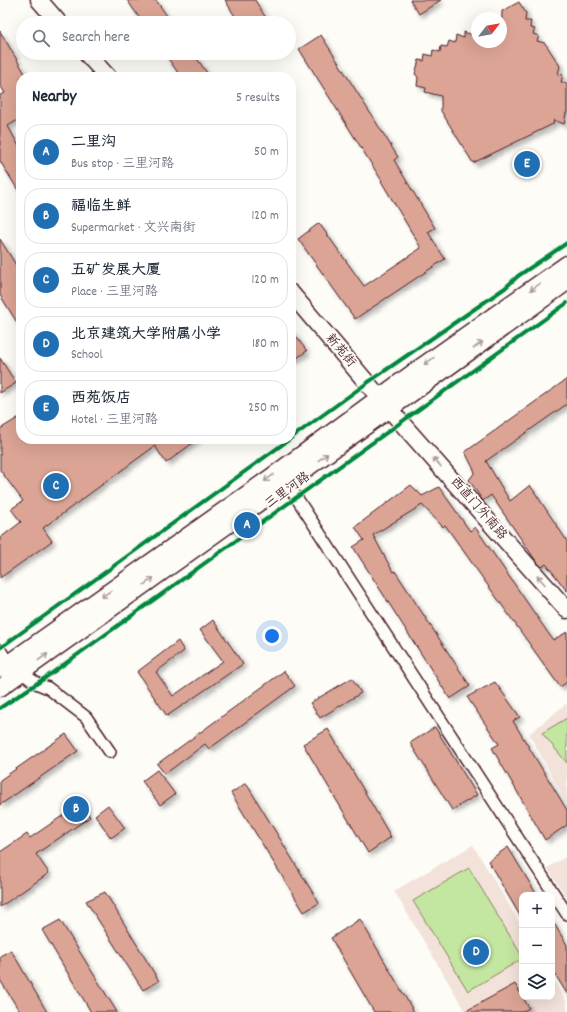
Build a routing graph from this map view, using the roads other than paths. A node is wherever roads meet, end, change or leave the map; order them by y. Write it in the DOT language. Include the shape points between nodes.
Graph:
graph roads {
  1 [pos="39,0"];
  2 [pos="53,16"];
  3 [pos="92,60"];
  4 [pos="103,72"];
  5 [pos="567,264"];
  6 [pos="567,282"];
  7 [pos="296,299"];
  8 [pos="379,397"];
  9 [pos="390,410"];
  10 [pos="287,483"];
  11 [pos="567,610"];
  12 [pos="3,661"];
  13 [pos="21,673"];
  14 [pos="0,688"];
  15 [pos="110,752"];
  16 [pos="567,914"];
  1 -- 2 [label="main road"];
  3 -- 4 [label="main road"];
  5 -- 8 [label="main road, 三里河路, one-way"];
  9 -- 6 [label="main road, 三里河路, one-way"];
  7 -- 8 [label="main road, 新苑街"];
  8 -- 9 [label="main road, 新苑街"];
  8 -- 12 [label="main road, 三里河路, one-way" via="271,477"];
  10 -- 9 [label="main road, 三里河路, one-way"];
  11 -- 9 [label="main road, 西直门外南路, one-way"];
  13 -- 10 [label="main road, 三里河路, one-way"];
  10 -- 16 [label="street"];
  12 -- 13 [label="street"];
  13 -- 14 [label="main road, 三里河路"];
  13 -- 15 [label="street" via="48,688 86,717"];
}
